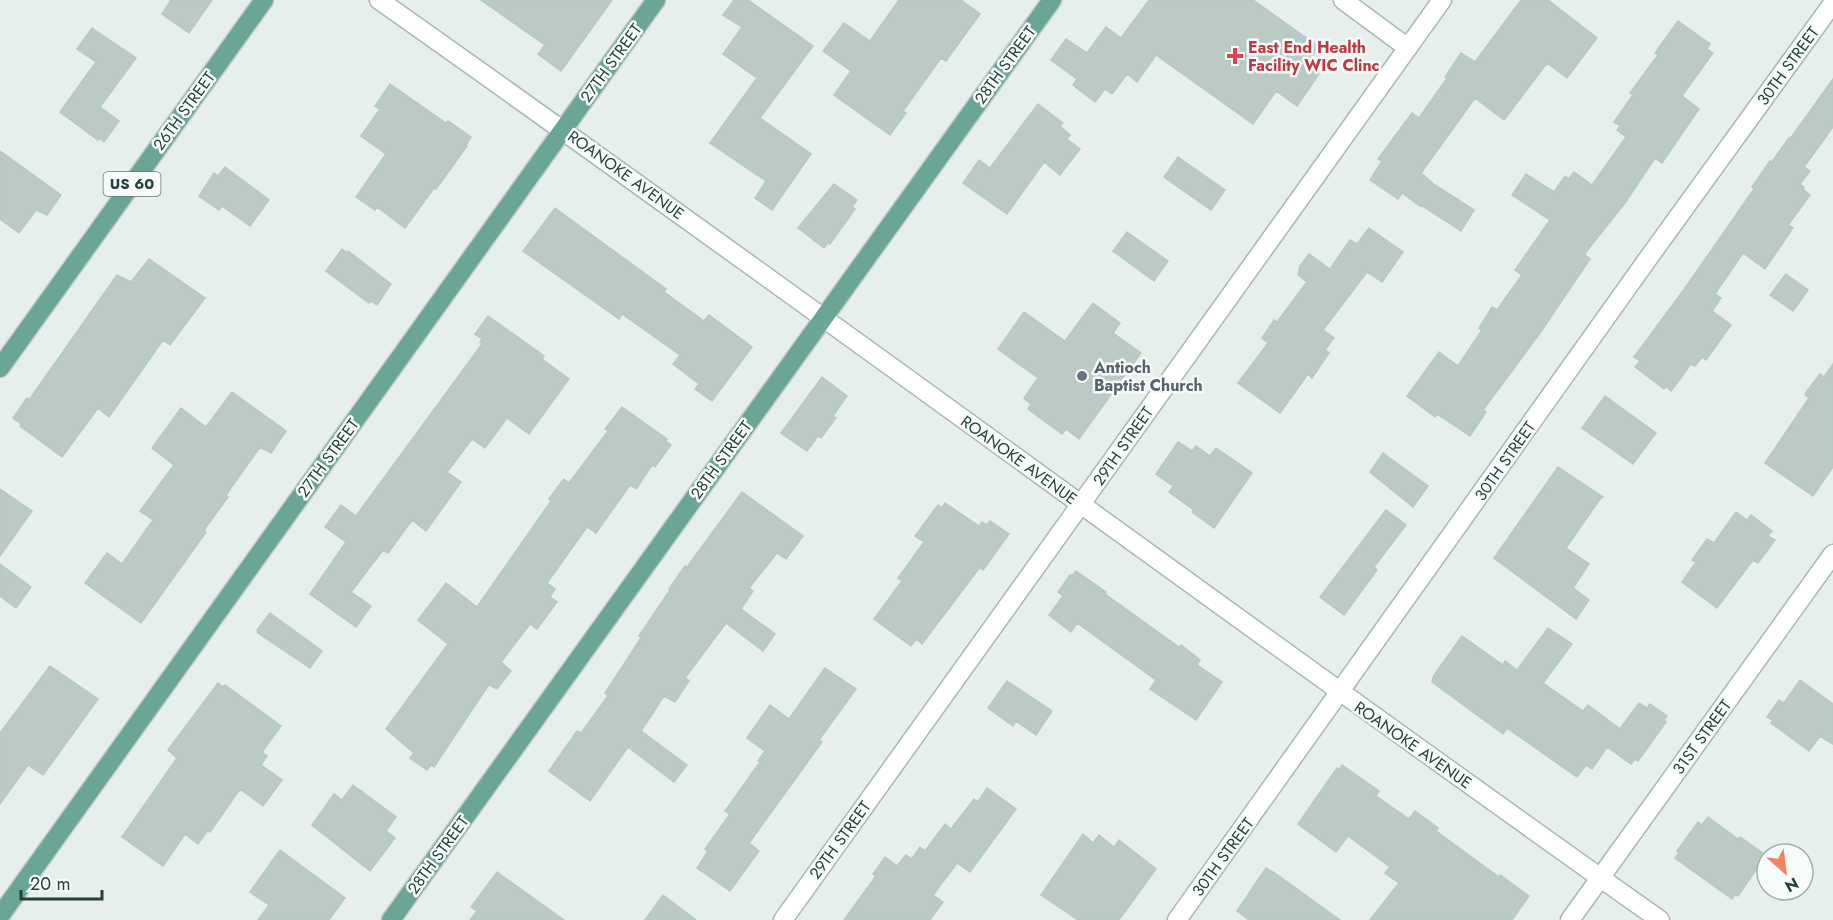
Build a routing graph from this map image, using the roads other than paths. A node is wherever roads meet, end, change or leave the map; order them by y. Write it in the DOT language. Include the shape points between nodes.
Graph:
graph roads {
  1 [pos="264,0"];
  2 [pos="379,0"];
  3 [pos="656,0"];
  4 [pos="1052,0"];
  5 [pos="1343,0"];
  6 [pos="1442,0"];
  7 [pos="1833,3"];
  8 [pos="1408,48"];
  9 [pos="563,130"];
  10 [pos="822,318"];
  11 [pos="0,368"];
  12 [pos="1081,505"];
  13 [pos="1833,554"];
  14 [pos="1341,693"];
  15 [pos="1601,878"];
  16 [pos="0,916"];
  17 [pos="391,920"];
  18 [pos="783,920"];
  19 [pos="1177,920"];
  20 [pos="1570,920"];
  21 [pos="1660,920"];
  1 -- 11 [label="main road, 26TH STREET / US 60"];
  2 -- 9 [label="street, ROANOKE AVENUE"];
  3 -- 9 [label="main road, 27TH STREET"];
  4 -- 10 [label="main road, 28TH STREET"];
  5 -- 8 [label="street"];
  6 -- 8 [label="street, 29TH STREET"];
  7 -- 14 [label="street, 30TH STREET"];
  8 -- 12 [label="street, 29TH STREET"];
  9 -- 10 [label="street, ROANOKE AVENUE"];
  9 -- 16 [label="main road, 27TH STREET"];
  10 -- 12 [label="street, ROANOKE AVENUE"];
  10 -- 17 [label="main road, 28TH STREET"];
  12 -- 14 [label="street, ROANOKE AVENUE"];
  12 -- 18 [label="street, 29TH STREET"];
  13 -- 15 [label="street, 31ST STREET"];
  14 -- 15 [label="street, ROANOKE AVENUE"];
  14 -- 19 [label="street, 30TH STREET"];
  15 -- 20 [label="street, 31ST STREET"];
  15 -- 21 [label="street, ROANOKE AVENUE"];
}
